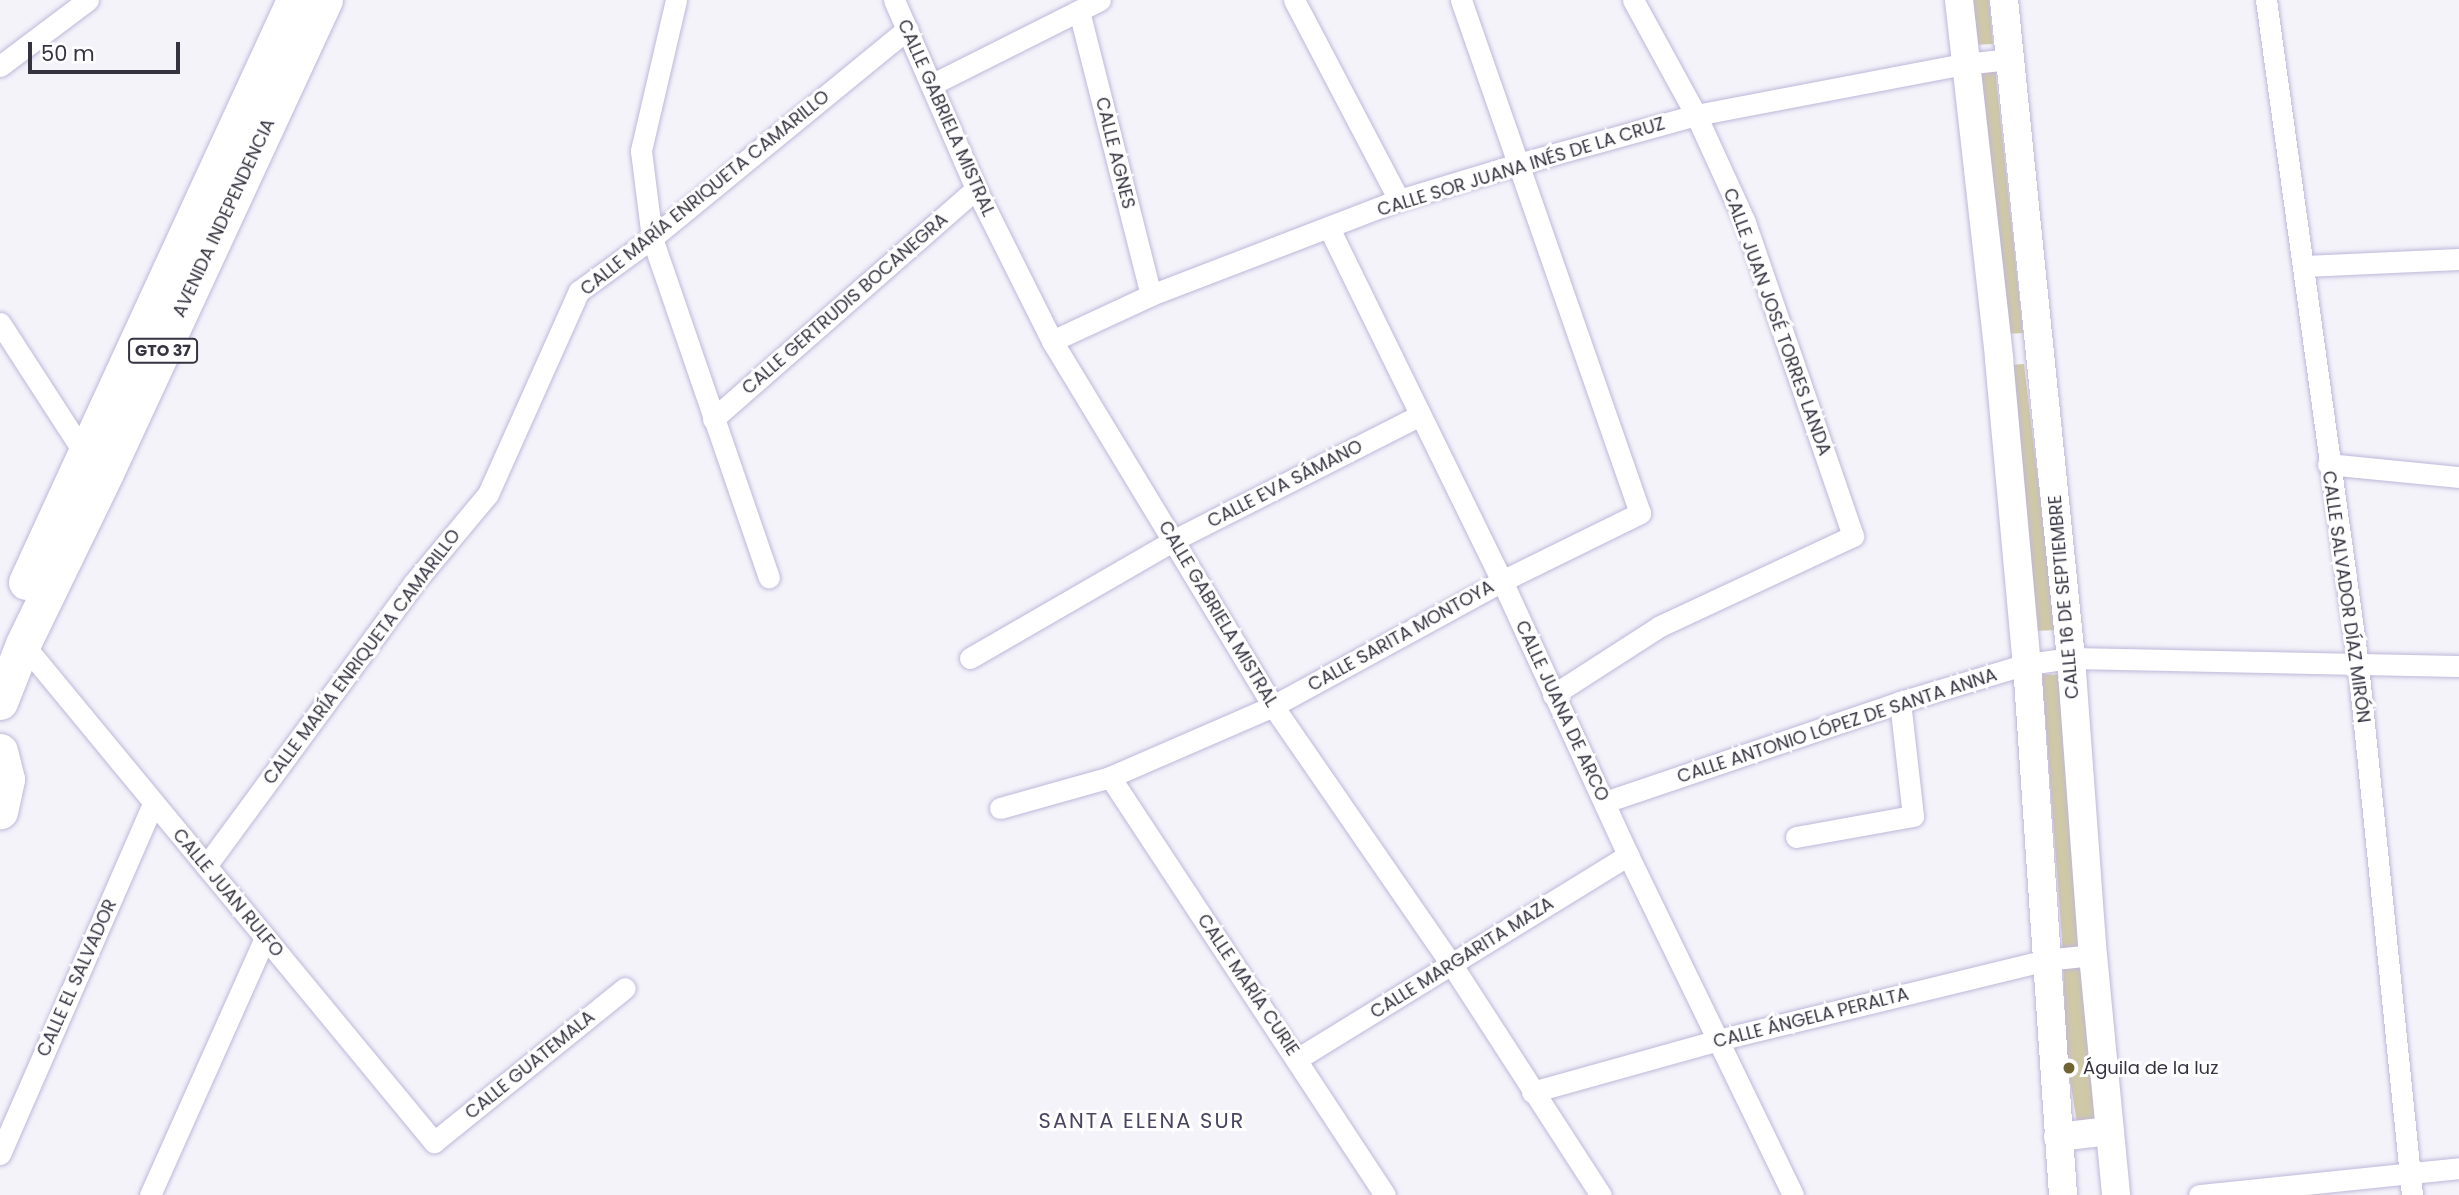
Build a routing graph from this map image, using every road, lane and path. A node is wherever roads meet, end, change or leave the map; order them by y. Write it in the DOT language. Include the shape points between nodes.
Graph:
graph roads {
  1 [pos="88,0"];
  2 [pos="294,0"];
  3 [pos="325,0"];
  4 [pos="676,0"];
  5 [pos="894,0"];
  6 [pos="1100,0"];
  7 [pos="1294,0"];
  8 [pos="1461,0"];
  9 [pos="1633,0"];
  10 [pos="1959,0"];
  11 [pos="2004,0"];
  12 [pos="2266,0"];
  13 [pos="1079,11"];
  14 [pos="906,29"];
  15 [pos="2009,59"];
  16 [pos="1964,64"];
  17 [pos="0,66"];
  18 [pos="931,85"];
  19 [pos="1696,114"];
  20 [pos="1518,164"];
  21 [pos="976,189"];
  22 [pos="1399,200"];
  23 [pos="1329,228"];
  24 [pos="652,238"];
  25 [pos="2459,258"];
  26 [pos="2304,266"];
  27 [pos="1151,295"];
  28 [pos="0,323"];
  29 [pos="1052,341"];
  30 [pos="2041,356"];
  31 [pos="1999,359"];
  32 [pos="1420,415"];
  33 [pos="713,419"];
  34 [pos="2328,464"];
  35 [pos="96,465"];
  36 [pos="2459,477"];
  37 [pos="1174,540"];
  38 [pos="769,577"];
  39 [pos="1502,581"];
  40 [pos="11,641"];
  41 [pos="970,658"];
  42 [pos="2071,658"];
  43 [pos="2027,664"];
  44 [pos="2358,665"];
  45 [pos="2459,666"];
  46 [pos="1553,695"];
  47 [pos="0,702"];
  48 [pos="1900,702"];
  49 [pos="1273,706"];
  50 [pos="0,751"];
  51 [pos="1110,777"];
  52 [pos="1605,802"];
  53 [pos="153,803"];
  54 [pos="1000,808"];
  55 [pos="0,811"];
  56 [pos="1796,838"];
  57 [pos="1628,855"];
  58 [pos="206,866"];
  59 [pos="265,938"];
  60 [pos="2093,955"];
  61 [pos="2045,960"];
  62 [pos="1452,965"];
  63 [pos="625,988"];
  64 [pos="1718,1040"];
  65 [pos="1297,1059"];
  66 [pos="1532,1092"];
  67 [pos="2110,1131"];
  68 [pos="2058,1137"];
  69 [pos="434,1142"];
  70 [pos="0,1154"];
  71 [pos="2459,1168"];
  72 [pos="2410,1173"];
  73 [pos="150,1195"];
  74 [pos="1385,1195"];
  75 [pos="1601,1195"];
  76 [pos="1793,1195"];
  77 [pos="2063,1195"];
  78 [pos="2116,1195"];
  79 [pos="2199,1195"];
  80 [pos="2412,1195"];
  1 -- 17 [label="street"];
  2 -- 35 [label="main road, AVENIDA INDEPENDENCIA / GTO 37"];
  3 -- 35 [label="main road, AVENIDA INDEPENDENCIA / GTO 37"];
  4 -- 24 [label="street" via="641,151"];
  5 -- 14 [label="street, CALLE GABRIELA MISTRAL"];
  6 -- 13 [label="street"];
  7 -- 22 [label="street"];
  8 -- 20 [label="street"];
  9 -- 19 [label="street, CALLE JUAN JOSÉ TORRES LANDA"];
  10 -- 16 [label="street"];
  11 -- 15 [label="street, CALLE 16 DE SEPTIEMBRE"];
  12 -- 26 [label="street, CALLE SALVADOR DÍAZ MIRÓN"];
  13 -- 18 [label="street"];
  13 -- 27 [label="street, CALLE AGNES"];
  14 -- 18 [label="street, CALLE GABRIELA MISTRAL"];
  14 -- 24 [label="street, CALLE MARÍA ENRIQUETA CAMARILLO"];
  15 -- 16 [label="street, CALLE SOR JUANA INÉS DE LA CRUZ"];
  15 -- 30 [label="street, CALLE 16 DE SEPTIEMBRE"];
  16 -- 19 [label="street, CALLE SOR JUANA INÉS DE LA CRUZ"];
  16 -- 31 [label="street"];
  18 -- 21 [label="street, CALLE GABRIELA MISTRAL"];
  19 -- 20 [label="street, CALLE SOR JUANA INÉS DE LA CRUZ"];
  19 -- 46 [label="street, CALLE JUAN JOSÉ TORRES LANDA" via="1745,222 1853,536 1660,626"];
  20 -- 22 [label="street, CALLE SOR JUANA INÉS DE LA CRUZ"];
  20 -- 39 [label="street, CALLE SARITA MONTOYA" via="1640,513"];
  21 -- 29 [label="street, CALLE GABRIELA MISTRAL"];
  21 -- 33 [label="street, CALLE GERTRUDIS BOCANEGRA"];
  22 -- 23 [label="street, CALLE SOR JUANA INÉS DE LA CRUZ"];
  23 -- 27 [label="street, CALLE SOR JUANA INÉS DE LA CRUZ"];
  23 -- 32 [label="street, CALLE JUANA DE ARCO"];
  24 -- 33 [label="street"];
  24 -- 58 [label="street, CALLE MARÍA ENRIQUETA CAMARILLO" via="579,291 488,494 413,584"];
  25 -- 26 [label="street"];
  26 -- 34 [label="street, CALLE SALVADOR DÍAZ MIRÓN"];
  27 -- 29 [label="street, CALLE SOR JUANA INÉS DE LA CRUZ"];
  28 -- 35 [label="street"];
  29 -- 37 [label="street, CALLE GABRIELA MISTRAL"];
  30 -- 31 [label="street"];
  30 -- 42 [label="street, CALLE 16 DE SEPTIEMBRE"];
  31 -- 43 [label="street"];
  32 -- 37 [label="street, CALLE EVA SÁMANO"];
  32 -- 39 [label="street, CALLE JUANA DE ARCO"];
  33 -- 38 [label="street"];
  34 -- 36 [label="street"];
  34 -- 44 [label="street, CALLE SALVADOR DÍAZ MIRÓN"];
  35 -- 40 [label="main road, AVENIDA INDEPENDENCIA / GTO 37"];
  37 -- 41 [label="street, CALLE EVA SÁMANO"];
  37 -- 49 [label="street, CALLE GABRIELA MISTRAL"];
  39 -- 46 [label="street, CALLE JUANA DE ARCO"];
  39 -- 49 [label="street, CALLE SARITA MONTOYA"];
  40 -- 47 [label="main road, AVENIDA INDEPENDENCIA / GTO 37"];
  40 -- 53 [label="street, CALLE JUAN RULFO"];
  42 -- 43 [label="street, CALLE ANTONIO LÓPEZ DE SANTA ANNA"];
  42 -- 44 [label="street, CALLE ANTONIO LÓPEZ DE SANTA ANNA"];
  42 -- 60 [label="street, CALLE 16 DE SEPTIEMBRE"];
  43 -- 48 [label="street, CALLE ANTONIO LÓPEZ DE SANTA ANNA"];
  43 -- 61 [label="street"];
  44 -- 45 [label="street, CALLE ANTONIO LÓPEZ DE SANTA ANNA"];
  44 -- 72 [label="street, CALLE SALVADOR DÍAZ MIRÓN"];
  46 -- 52 [label="street, CALLE JUANA DE ARCO"];
  48 -- 52 [label="street, CALLE ANTONIO LÓPEZ DE SANTA ANNA"];
  48 -- 56 [label="street" via="1913,816"];
  49 -- 51 [label="street, CALLE SARITA MONTOYA"];
  49 -- 62 [label="street, CALLE GABRIELA MISTRAL"];
  50 -- 55 [label="main road" via="7,779"];
  51 -- 54 [label="street, CALLE SARITA MONTOYA"];
  51 -- 65 [label="street, CALLE MARÍA CURIE"];
  52 -- 57 [label="street, CALLE JUANA DE ARCO"];
  53 -- 58 [label="street, CALLE JUAN RULFO"];
  53 -- 70 [label="street, CALLE EL SALVADOR"];
  57 -- 62 [label="street, CALLE MARGARITA MAZA"];
  57 -- 64 [label="street, CALLE JUANA DE ARCO"];
  58 -- 59 [label="street, CALLE JUAN RULFO"];
  59 -- 69 [label="street, CALLE JUAN RULFO"];
  59 -- 73 [label="street"];
  60 -- 61 [label="street, CALLE ÁNGELA PERALTA"];
  60 -- 67 [label="street, CALLE 16 DE SEPTIEMBRE"];
  61 -- 64 [label="street, CALLE ÁNGELA PERALTA"];
  61 -- 68 [label="street"];
  62 -- 65 [label="street, CALLE MARGARITA MAZA"];
  62 -- 66 [label="street, CALLE GABRIELA MISTRAL"];
  63 -- 69 [label="street, CALLE GUATEMALA"];
  64 -- 66 [label="street, CALLE ÁNGELA PERALTA"];
  64 -- 76 [label="street, CALLE JUANA DE ARCO"];
  65 -- 74 [label="street, CALLE MARÍA CURIE"];
  66 -- 75 [label="street, CALLE GABRIELA MISTRAL"];
  67 -- 68 [label="street"];
  67 -- 78 [label="street, CALLE 16 DE SEPTIEMBRE"];
  68 -- 77 [label="street"];
  71 -- 72 [label="street"];
  72 -- 79 [label="street"];
  72 -- 80 [label="street, CALLE SALVADOR DÍAZ MIRÓN"];
}
